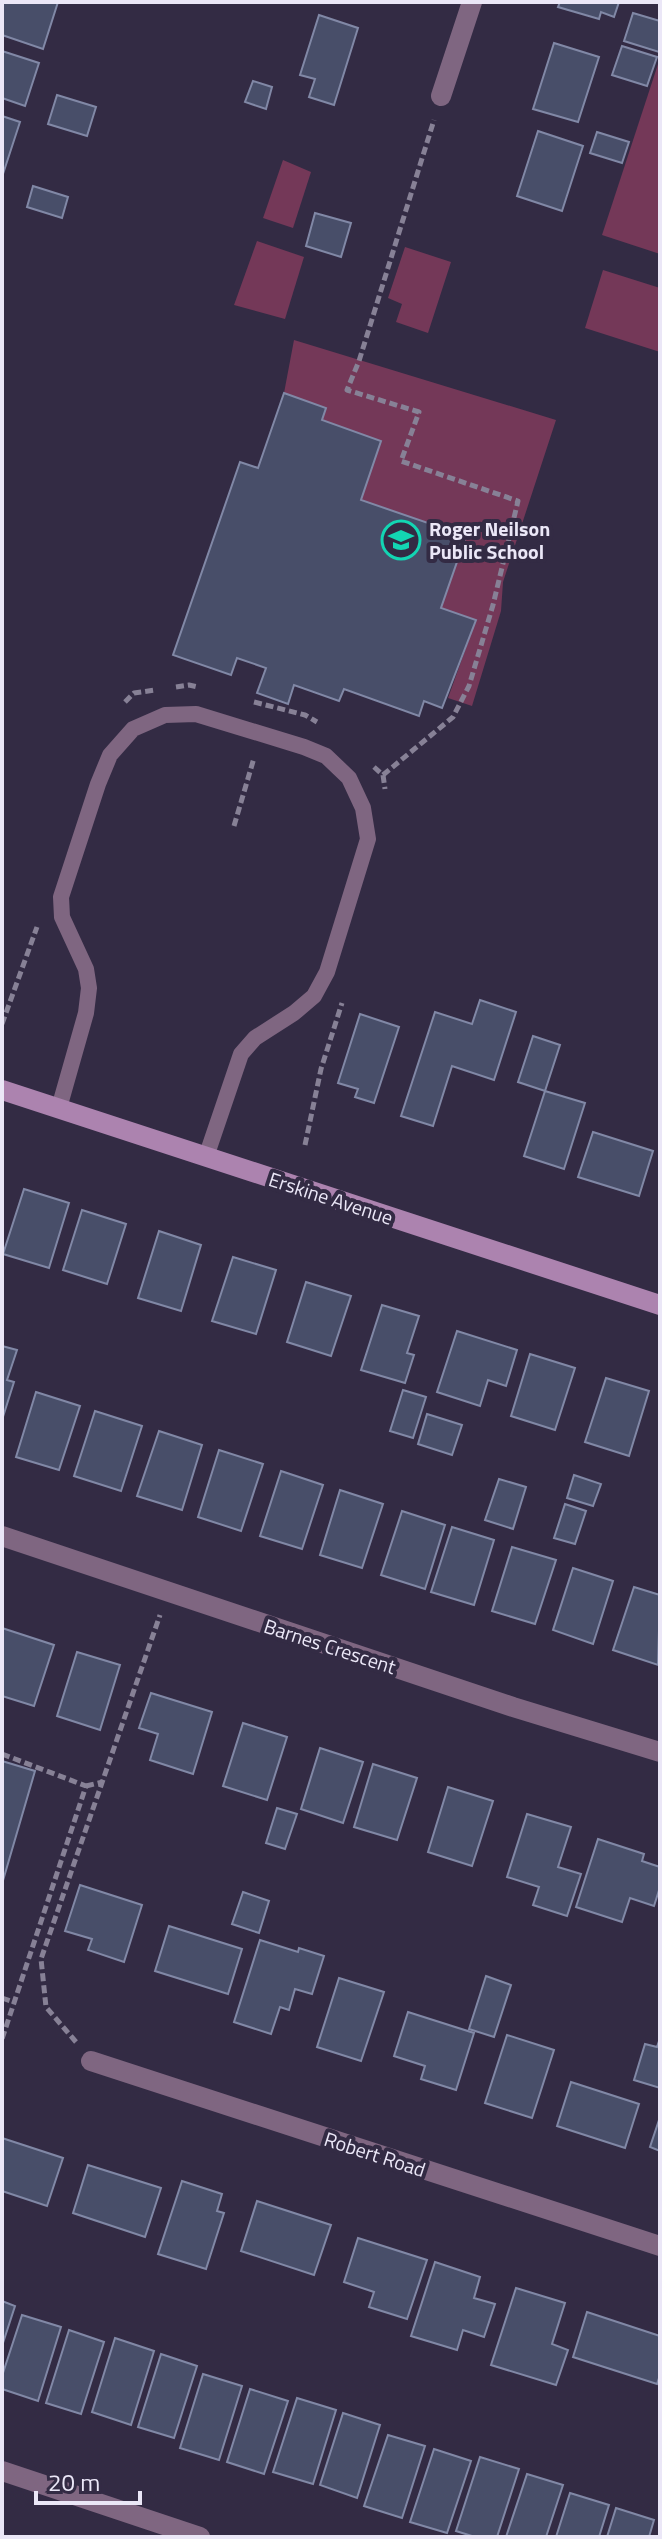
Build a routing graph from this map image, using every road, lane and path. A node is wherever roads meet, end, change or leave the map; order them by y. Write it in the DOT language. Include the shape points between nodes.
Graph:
graph roads {
  1 [pos="472,2"];
  2 [pos="441,96"];
  3 [pos="203,688"];
  4 [pos="243,699"];
  5 [pos="123,705"];
  6 [pos="271,706"];
  7 [pos="327,728"];
  8 [pos="262,734"];
  9 [pos="372,765"];
  10 [pos="383,775"];
  11 [pos="387,804"];
  12 [pos="234,826"];
  13 [pos="38,916"];
  14 [pos="346,990"];
  15 [pos="2,1024"];
  16 [pos="2,1090"];
  17 [pos="59,1108"];
  18 [pos="305,1145"];
  19 [pos="206,1157"];
  20 [pos="660,1305"];
  21 [pos="2,1536"];
  22 [pos="168,1592"];
  23 [pos="660,1752"];
  24 [pos="2,1754"];
  25 [pos="103,1782"];
  26 [pos="86,1786"];
  27 [pos="2,1998"];
  28 [pos="14,2002"];
  29 [pos="2,2039"];
  30 [pos="91,2061"];
  31 [pos="660,2246"];
  32 [pos="2,2471"];
  33 [pos="200,2537"];
  1 -- 2 [label="street"];
  2 -- 10 [label="path" via="347,390 419,412 401,461 518,501 469,686 453,717"];
  3 -- 5 [label="path" via="189,685 134,693"];
  4 -- 6 [label="path"];
  6 -- 7 [label="path" via="305,715"];
  6 -- 8 [label="path"];
  8 -- 12 [label="path"];
  8 -- 17 [label="lane" via="196,714 165,715 133,729 110,755 61,897 62,917 89,988"];
  8 -- 19 [label="lane" via="326,756 349,778 363,808 368,839 327,972 314,996 241,1054"];
  9 -- 10 [label="path"];
  10 -- 11 [label="path"];
  13 -- 15 [label="path" via="37,932"];
  14 -- 18 [label="path"];
  16 -- 17 [label="street, Erskine Avenue"];
  17 -- 19 [label="street, Erskine Avenue"];
  19 -- 20 [label="street, Erskine Avenue"];
  21 -- 22 [label="street, Barnes Crescent"];
  22 -- 23 [label="street, Barnes Crescent"];
  22 -- 25 [label="path"];
  24 -- 26 [label="path"];
  25 -- 26 [label="path"];
  25 -- 30 [label="path" via="41,1959 46,2007"];
  26 -- 28 [label="path"];
  27 -- 28 [label="path"];
  28 -- 29 [label="path"];
  30 -- 31 [label="street, Robert Road"];
  32 -- 33 [label="street"];
}
